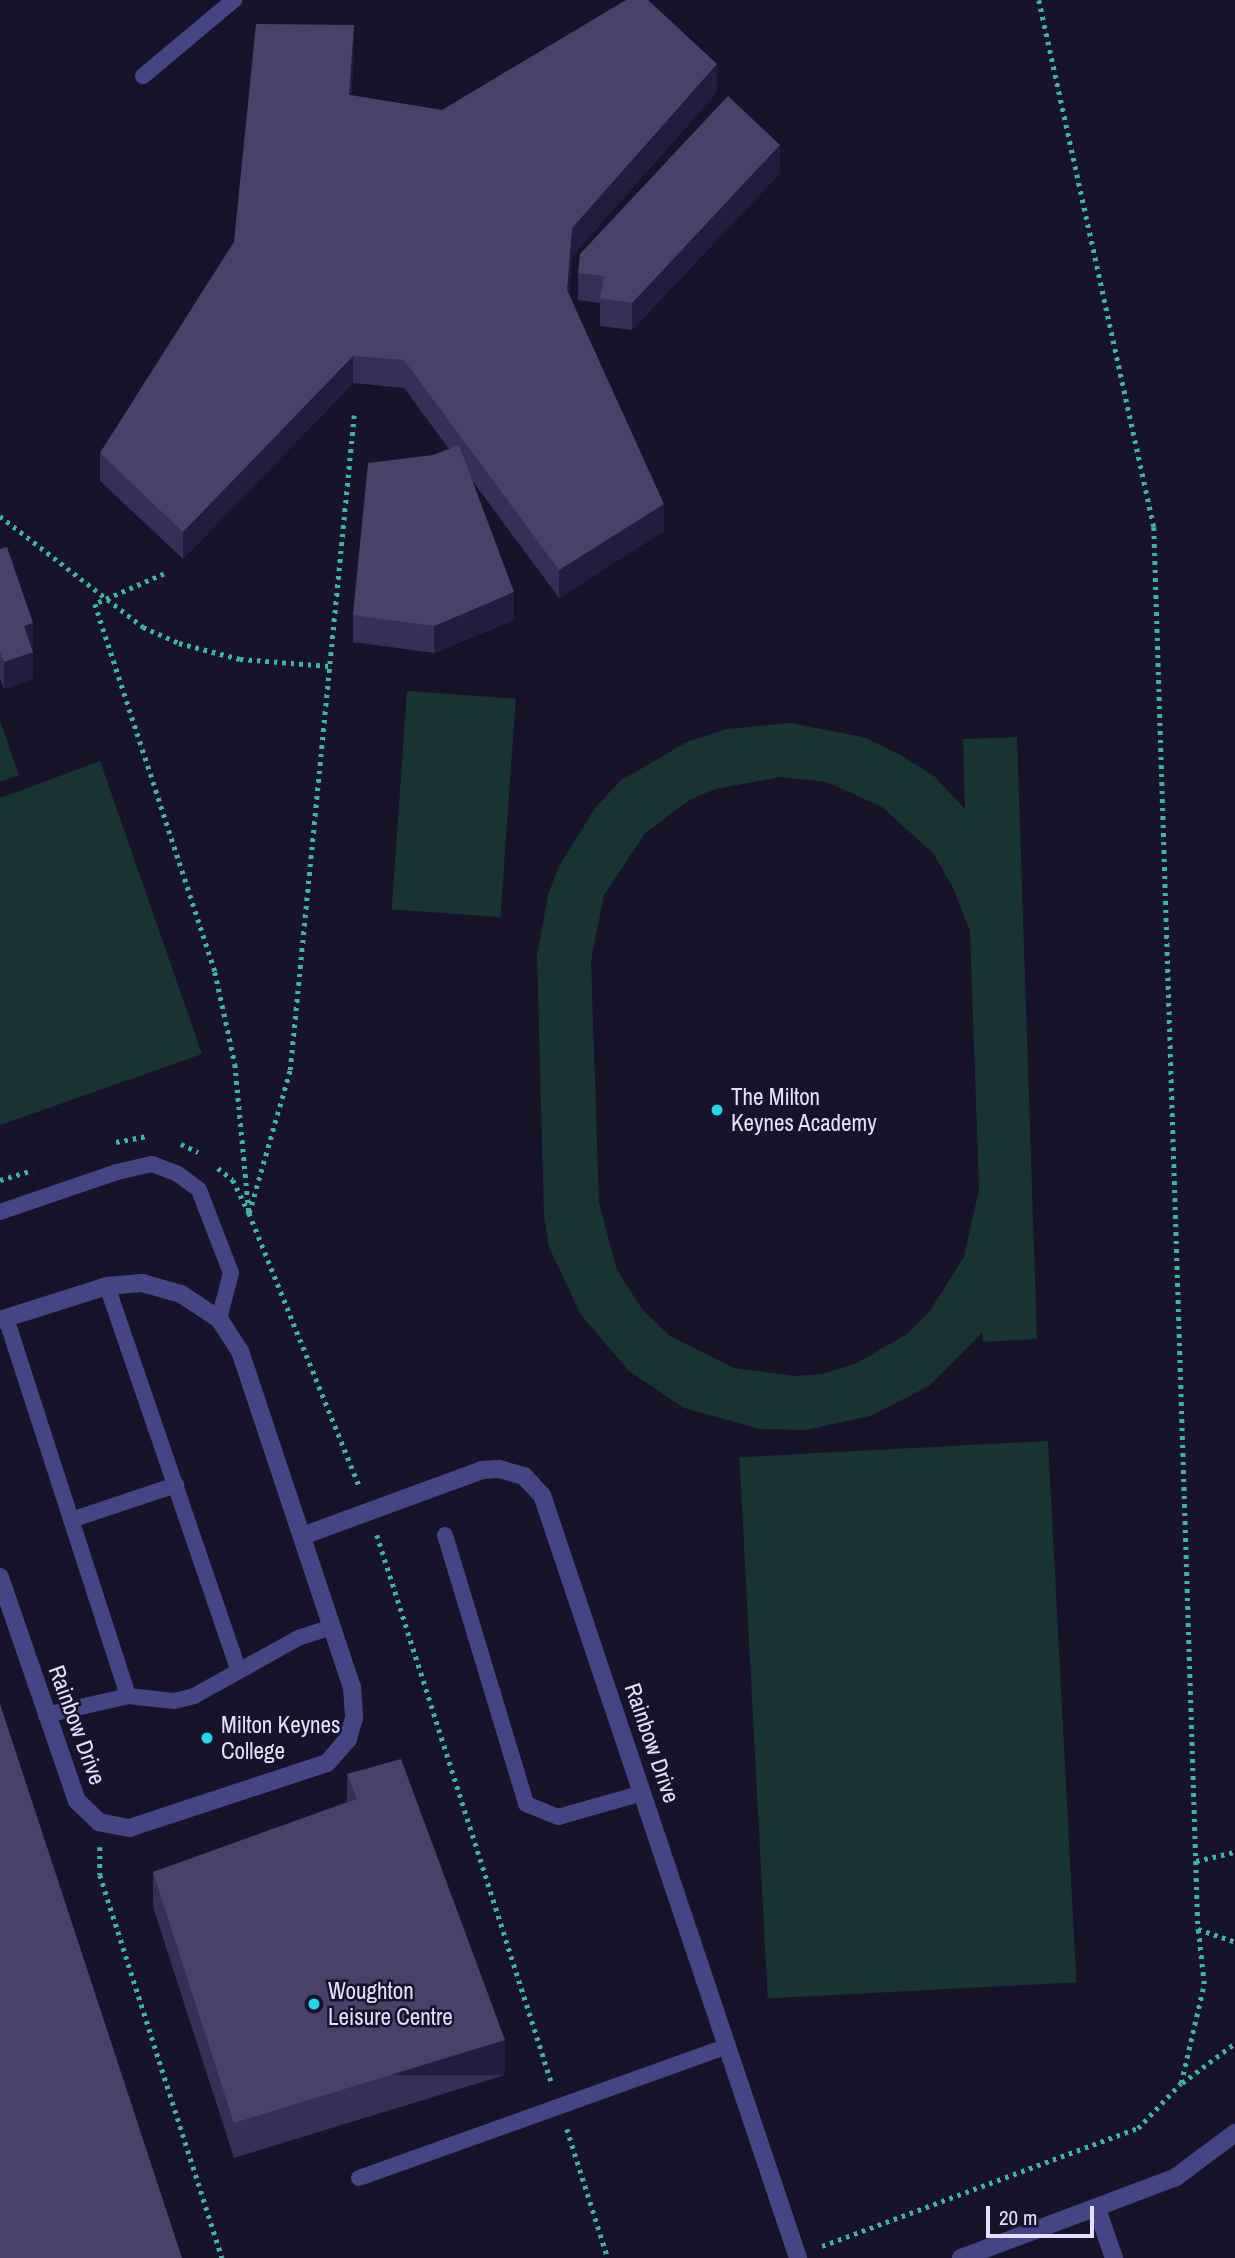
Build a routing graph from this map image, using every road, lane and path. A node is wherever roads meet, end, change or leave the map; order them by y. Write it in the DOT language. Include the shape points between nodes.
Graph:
graph roads {
  1 [pos="234,0"];
  2 [pos="1039,0"];
  3 [pos="143,76"];
  4 [pos="354,415"];
  5 [pos="0,516"];
  6 [pos="164,574"];
  7 [pos="105,600"];
  8 [pos="329,666"];
  9 [pos="153,1138"];
  10 [pos="178,1143"];
  11 [pos="102,1147"];
  12 [pos="201,1155"];
  13 [pos="212,1163"];
  14 [pos="38,1168"];
  15 [pos="0,1180"];
  16 [pos="0,1212"];
  17 [pos="249,1213"];
  18 [pos="107,1286"];
  19 [pos="3,1319"];
  20 [pos="219,1320"];
  21 [pos="176,1485"];
  22 [pos="369,1511"];
  23 [pos="71,1520"];
  24 [pos="445,1535"];
  25 [pos="302,1536"];
  26 [pos="0,1577"];
  27 [pos="5,1607"];
  28 [pos="332,1627"];
  29 [pos="239,1671"];
  30 [pos="128,1696"];
  31 [pos="46,1715"];
  32 [pos="643,1793"];
  33 [pos="99,1822"];
  34 [pos="1235,1852"];
  35 [pos="1196,1861"];
  36 [pos="1198,1929"];
  37 [pos="1235,1942"];
  38 [pos="1235,2043"];
  39 [pos="727,2046"];
  40 [pos="1181,2083"];
  41 [pos="559,2105"];
  42 [pos="1235,2133"];
  43 [pos="359,2178"];
  44 [pos="1097,2209"];
  45 [pos="797,2257"];
  46 [pos="222,2258"];
  47 [pos="608,2258"];
  48 [pos="961,2258"];
  49 [pos="1114,2258"];
  1 -- 3 [label="lane"];
  2 -- 35 [label="path" via="1154,527"];
  4 -- 8 [label="path"];
  5 -- 7 [label="path"];
  6 -- 7 [label="path"];
  7 -- 8 [label="path" via="143,627 179,643 240,659"];
  7 -- 17 [label="path" via="95,604 215,972 235,1064"];
  8 -- 17 [label="path" via="289,1070"];
  9 -- 11 [label="path" via="140,1135"];
  10 -- 12 [label="path"];
  13 -- 17 [label="path" via="233,1180"];
  14 -- 15 [label="path"];
  16 -- 20 [label="lane" via="117,1171 152,1164 178,1174 199,1190 231,1273"];
  17 -- 22 [label="path"];
  18 -- 19 [label="street"];
  18 -- 20 [label="street" via="142,1283 181,1294"];
  18 -- 21 [label="lane"];
  19 -- 23 [label="lane"];
  20 -- 25 [label="street" via="240,1351"];
  21 -- 23 [label="lane"];
  21 -- 29 [label="lane"];
  22 -- 25 [label="street, Rainbow Drive"];
  22 -- 32 [label="street, Rainbow Drive" via="490,1469 524,1476 542,1495"];
  22 -- 41 [label="path"];
  23 -- 30 [label="lane"];
  24 -- 32 [label="lane" via="526,1804 558,1816"];
  25 -- 28 [label="street"];
  26 -- 27 [label="street, Rainbow Drive"];
  27 -- 31 [label="street, Rainbow Drive"];
  28 -- 29 [label="lane" via="298,1638"];
  28 -- 33 [label="street" via="352,1687 354,1718 348,1739 327,1763 129,1828"];
  29 -- 30 [label="lane" via="174,1702"];
  30 -- 31 [label="lane"];
  31 -- 33 [label="street, Rainbow Drive" via="77,1801"];
  32 -- 39 [label="street, Rainbow Drive"];
  33 -- 46 [label="path" via="100,1875"];
  34 -- 35 [label="path"];
  35 -- 36 [label="path"];
  36 -- 37 [label="path"];
  36 -- 40 [label="path" via="1204,1984"];
  38 -- 40 [label="path"];
  39 -- 41 [label="lane"];
  39 -- 45 [label="street, Rainbow Drive"];
  40 -- 45 [label="path" via="1138,2128"];
  41 -- 43 [label="lane"];
  41 -- 47 [label="path"];
  42 -- 44 [label="street" via="1176,2177"];
  44 -- 48 [label="street"];
  44 -- 49 [label="street"];
}
